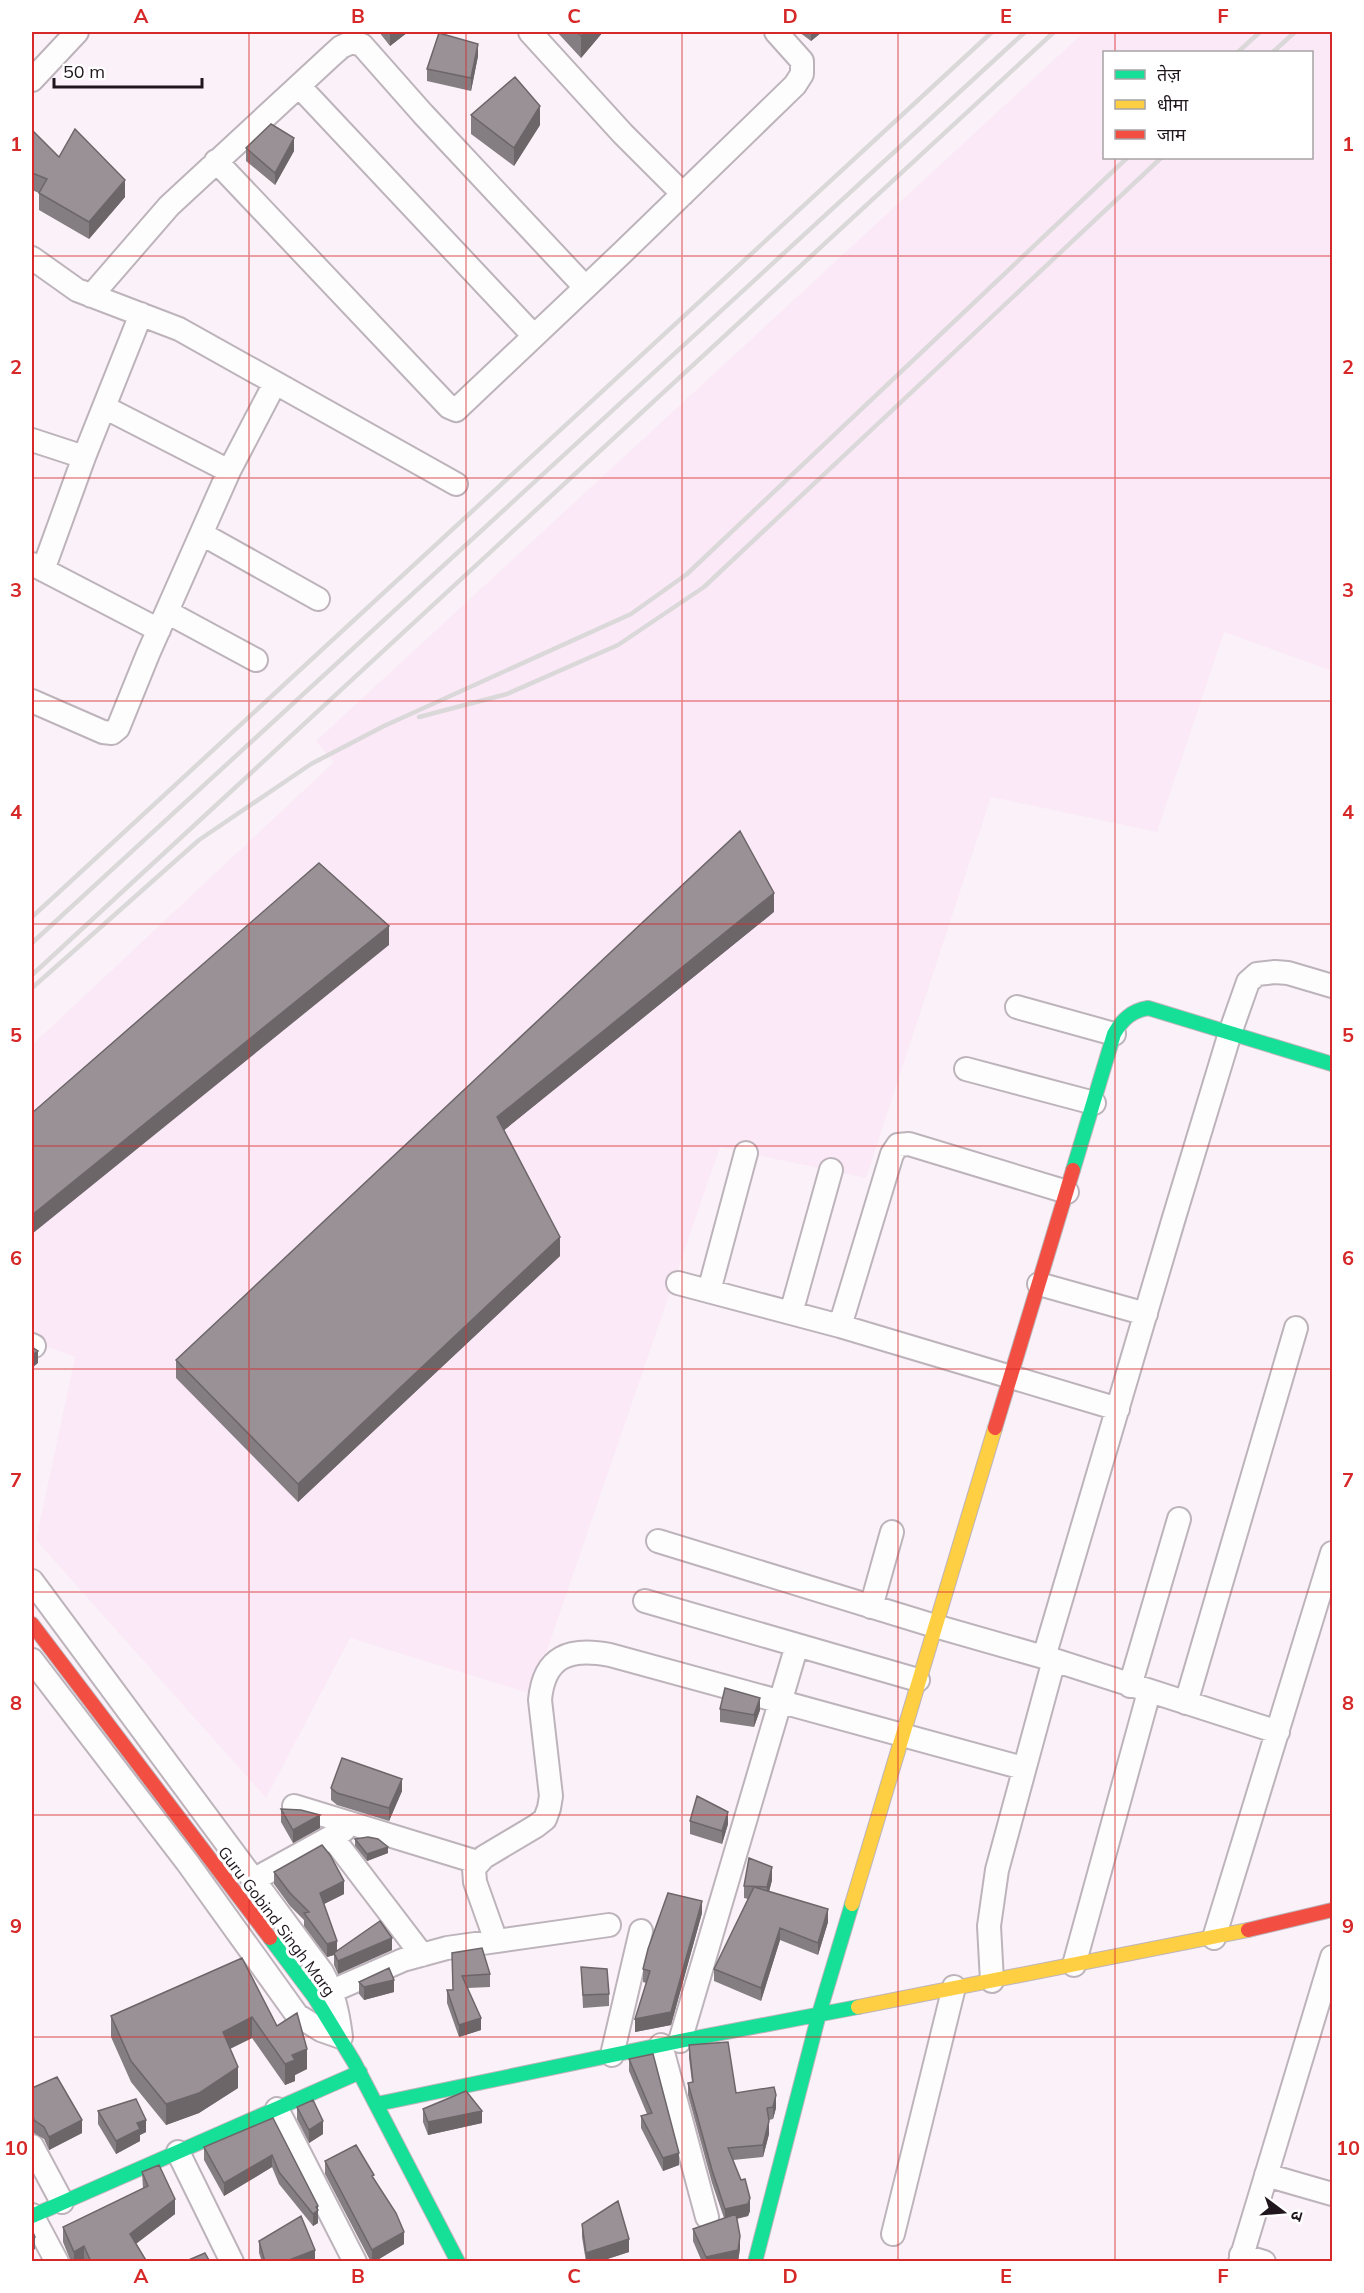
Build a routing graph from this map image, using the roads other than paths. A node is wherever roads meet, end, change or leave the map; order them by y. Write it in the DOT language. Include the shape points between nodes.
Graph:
graph roads {
  1 [pos="78,32"];
  2 [pos="530,32"];
  3 [pos="776,32"];
  4 [pos="32,80"];
  5 [pos="299,86"];
  6 [pos="216,161"];
  7 [pos="683,194"];
  8 [pos="32,258"];
  9 [pos="585,287"];
  10 [pos="91,296"];
  11 [pos="141,314"];
  12 [pos="534,336"];
  13 [pos="275,382"];
  14 [pos="104,407"];
  15 [pos="32,440"];
  16 [pos="84,457"];
  17 [pos="229,471"];
  18 [pos="456,484"];
  19 [pos="202,534"];
  20 [pos="37,567"];
  21 [pos="318,599"];
  22 [pos="163,621"];
  23 [pos="256,660"];
  24 [pos="32,700"];
  25 [pos="1332,986"];
  26 [pos="1017,1007"];
  27 [pos="1230,1033"];
  28 [pos="1114,1034"];
  29 [pos="1332,1064"];
  30 [pos="966,1069"];
  31 [pos="1094,1103"];
  32 [pos="746,1153"];
  33 [pos="831,1170"];
  34 [pos="1067,1192"];
  35 [pos="678,1283"];
  36 [pos="1039,1284"];
  37 [pos="709,1291"];
  38 [pos="791,1313"];
  39 [pos="1146,1314"];
  40 [pos="840,1326"];
  41 [pos="1296,1328"];
  42 [pos="1011,1376"];
  43 [pos="1118,1409"];
  44 [pos="1179,1519"];
  45 [pos="892,1532"];
  46 [pos="658,1541"];
  47 [pos="1332,1553"];
  48 [pos="32,1581"];
  49 [pos="645,1601"];
  50 [pos="871,1606"];
  51 [pos="32,1624"];
  52 [pos="935,1626"];
  53 [pos="797,1645"];
  54 [pos="1049,1659"];
  55 [pos="32,1660"];
  56 [pos="918,1680"];
  57 [pos="1139,1689"];
  58 [pos="780,1702"];
  59 [pos="1186,1703"];
  60 [pos="1278,1732"];
  61 [pos="902,1734"];
  62 [pos="1023,1768"];
  63 [pos="294,1806"];
  64 [pos="354,1825"];
  65 [pos="332,1837"];
  66 [pos="477,1862"];
  67 [pos="253,1880"];
  68 [pos="1332,1910"];
  69 [pos="609,1925"];
  70 [pos="641,1931"];
  71 [pos="1214,1938"];
  72 [pos="496,1941"];
  73 [pos="422,1954"];
  74 [pos="1332,1957"];
  75 [pos="1074,1965"];
  76 [pos="992,1981"];
  77 [pos="954,1987"];
  78 [pos="323,1994"];
  79 [pos="819,2014"];
  80 [pos="341,2037"];
  81 [pos="671,2043"];
  82 [pos="612,2055"];
  83 [pos="360,2072"];
  84 [pos="377,2104"];
  85 [pos="277,2109"];
  86 [pos="32,2146"];
  87 [pos="178,2152"];
  88 [pos="1266,2175"];
  89 [pos="1332,2194"];
  90 [pos="62,2202"];
  91 [pos="32,2215"];
  92 [pos="707,2217"];
  93 [pos="893,2234"];
  94 [pos="1240,2258"];
  95 [pos="57,2262"];
  96 [pos="232,2262"];
  97 [pos="355,2262"];
  98 [pos="458,2262"];
  99 [pos="755,2262"];
  100 [pos="1264,2262"];
  1 -- 4 [label="street"];
  2 -- 7 [label="street"];
  3 -- 7 [label="street" via="802,61 800,79"];
  5 -- 6 [label="street"];
  5 -- 9 [label="street" via="341,47 352,42 360,44"];
  5 -- 12 [label="street"];
  6 -- 10 [label="street" via="169,206"];
  6 -- 12 [label="street" via="453,409 459,410"];
  7 -- 9 [label="street"];
  8 -- 10 [label="street"];
  9 -- 12 [label="street"];
  10 -- 11 [label="street"];
  11 -- 13 [label="street" via="178,329"];
  11 -- 14 [label="street"];
  13 -- 17 [label="street"];
  13 -- 18 [label="street"];
  14 -- 16 [label="street"];
  14 -- 17 [label="street"];
  15 -- 16 [label="street"];
  16 -- 20 [label="street"];
  17 -- 19 [label="street"];
  19 -- 21 [label="street"];
  19 -- 22 [label="street"];
  20 -- 22 [label="street"];
  22 -- 23 [label="street"];
  22 -- 24 [label="street" via="121,723 112,733"];
  25 -- 27 [label="street" via="1288,973 1257,975 1248,982"];
  26 -- 28 [label="street"];
  27 -- 28 [label="street" via="1148,1008 1127,1014"];
  27 -- 29 [label="street"];
  27 -- 39 [label="street"];
  28 -- 31 [label="street"];
  30 -- 31 [label="street"];
  31 -- 34 [label="street"];
  32 -- 37 [label="street"];
  33 -- 38 [label="street"];
  34 -- 36 [label="street"];
  34 -- 40 [label="street" via="909,1144 898,1145"];
  35 -- 37 [label="street"];
  36 -- 39 [label="street"];
  36 -- 42 [label="street"];
  37 -- 38 [label="street"];
  38 -- 40 [label="street"];
  39 -- 43 [label="street"];
  40 -- 42 [label="street"];
  41 -- 59 [label="street"];
  42 -- 43 [label="street"];
  42 -- 52 [label="street"];
  43 -- 54 [label="street"];
  44 -- 57 [label="street"];
  45 -- 50 [label="street"];
  46 -- 50 [label="street"];
  47 -- 60 [label="street"];
  48 -- 67 [label="street"];
  49 -- 53 [label="street"];
  50 -- 52 [label="street"];
  51 -- 78 [label="street, Guru Gobind Singh Marg"];
  52 -- 54 [label="street"];
  52 -- 56 [label="street"];
  53 -- 56 [label="street"];
  53 -- 58 [label="street"];
  54 -- 57 [label="street"];
  54 -- 62 [label="street"];
  55 -- 80 [label="street" via="187,1862 297,2015"];
  56 -- 61 [label="street"];
  57 -- 59 [label="street"];
  57 -- 75 [label="street"];
  58 -- 61 [label="street"];
  58 -- 66 [label="street" via="610,1655 582,1652 561,1657 547,1673 540,1700 551,1796 545,1819"];
  58 -- 81 [label="street"];
  59 -- 60 [label="street"];
  60 -- 71 [label="street"];
  61 -- 62 [label="street"];
  61 -- 79 [label="street"];
  62 -- 76 [label="street" via="992,1896"];
  63 -- 64 [label="street"];
  64 -- 65 [label="street"];
  64 -- 66 [label="street"];
  65 -- 67 [label="street"];
  65 -- 73 [label="street"];
  66 -- 72 [label="street" via="474,1882"];
  67 -- 78 [label="street" via="322,1972"];
  68 -- 71 [label="street"];
  69 -- 72 [label="street"];
  70 -- 82 [label="street"];
  71 -- 75 [label="street"];
  72 -- 73 [label="street"];
  73 -- 78 [label="street"];
  74 -- 88 [label="street"];
  75 -- 76 [label="street"];
  76 -- 77 [label="street"];
  77 -- 79 [label="street"];
  77 -- 93 [label="street"];
  78 -- 80 [label="street" via="337,2005"];
  79 -- 81 [label="street"];
  79 -- 99 [label="street"];
  80 -- 83 [label="street"];
  81 -- 82 [label="street"];
  81 -- 92 [label="street"];
  82 -- 84 [label="street"];
  83 -- 84 [label="street"];
  83 -- 85 [label="street"];
  84 -- 98 [label="street"];
  85 -- 87 [label="street"];
  85 -- 97 [label="street"];
  86 -- 90 [label="street"];
  87 -- 90 [label="street"];
  87 -- 96 [label="street"];
  88 -- 89 [label="street"];
  88 -- 94 [label="street"];
  90 -- 91 [label="street"];
  91 -- 95 [label="street"];
  94 -- 100 [label="street"];
}
